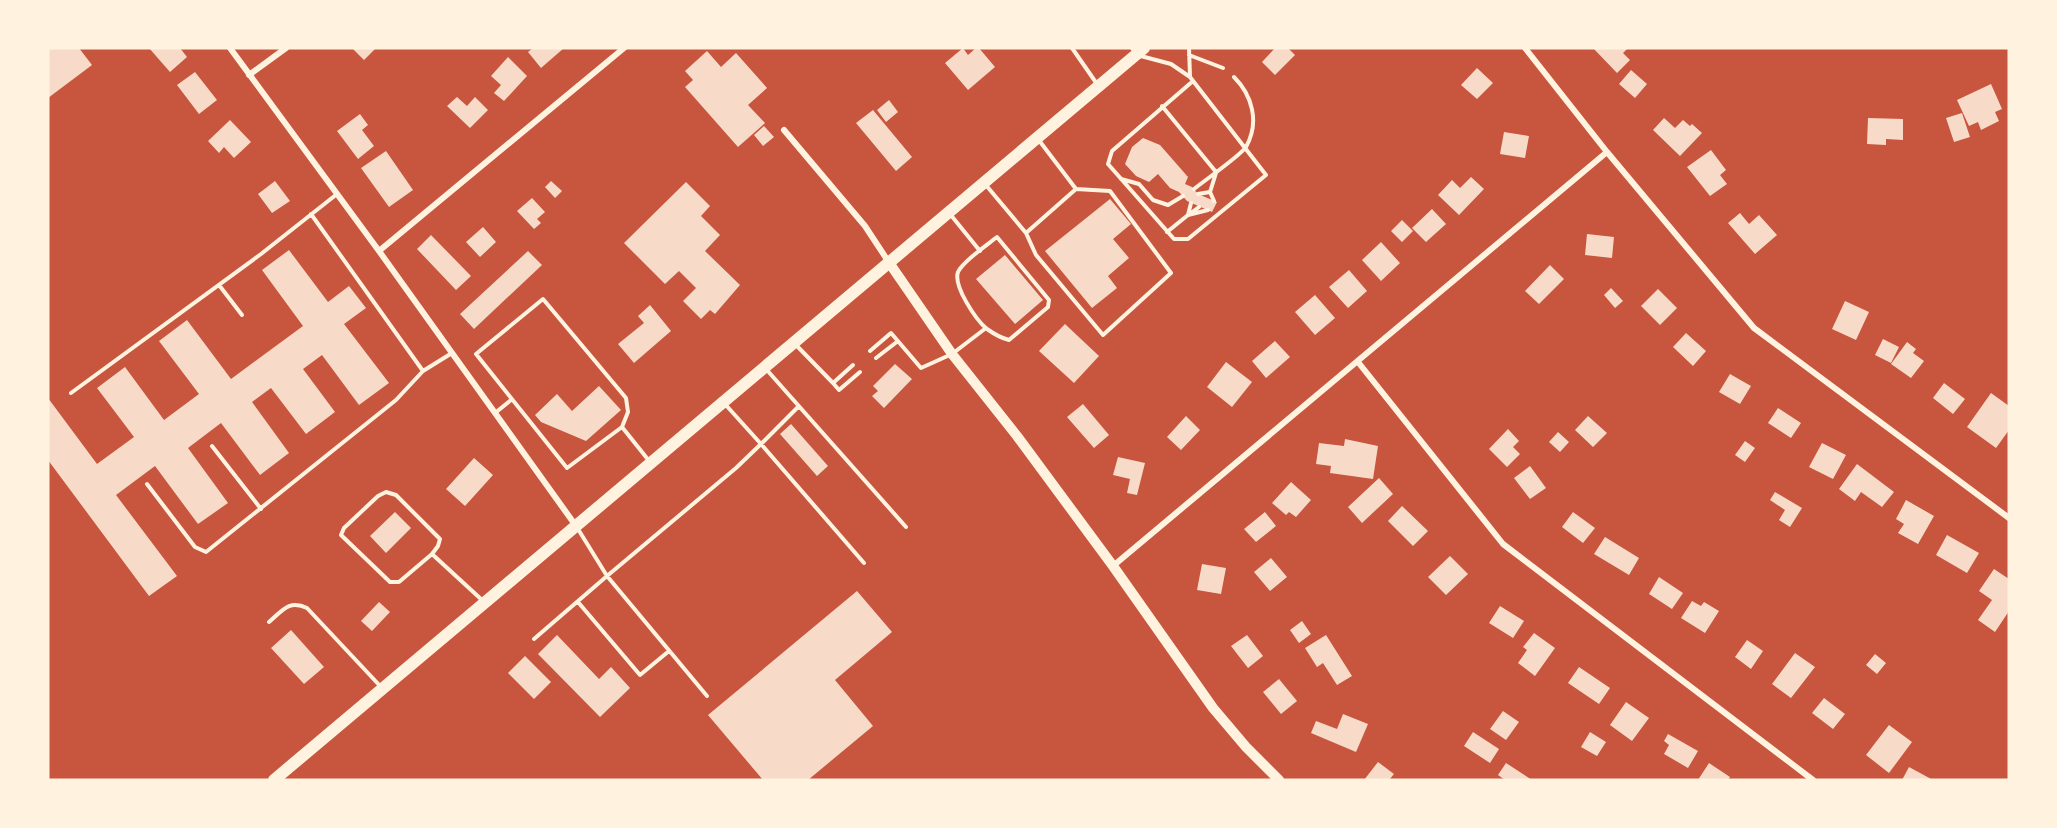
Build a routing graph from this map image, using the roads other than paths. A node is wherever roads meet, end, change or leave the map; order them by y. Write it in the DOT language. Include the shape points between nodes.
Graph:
graph roads {
  1 [pos="230,48"];
  2 [pos="286,48"];
  3 [pos="624,48"];
  4 [pos="1072,48"];
  5 [pos="1189,48"];
  6 [pos="1525,48"];
  7 [pos="1138,50"];
  8 [pos="1189,56"];
  9 [pos="1223,68"];
  10 [pos="249,75"];
  11 [pos="1234,77"];
  12 [pos="1191,79"];
  13 [pos="1099,87"];
  14 [pos="1162,106"];
  15 [pos="784,130"];
  16 [pos="1037,138"];
  17 [pos="1245,148"];
  18 [pos="1607,152"];
  19 [pos="1216,172"];
  20 [pos="1121,178"];
  21 [pos="984,183"];
  22 [pos="1076,189"];
  23 [pos="1194,189"];
  24 [pos="1210,192"];
  25 [pos="337,194"];
  26 [pos="1198,194"];
  27 [pos="1183,196"];
  28 [pos="1206,198"];
  29 [pos="1214,201"];
  30 [pos="1191,203"];
  31 [pos="1199,207"];
  32 [pos="1208,210"];
  33 [pos="949,212"];
  34 [pos="311,214"];
  35 [pos="1188,215"];
  36 [pos="1167,232"];
  37 [pos="1026,233"];
  38 [pos="379,251"];
  39 [pos="980,251"];
  40 [pos="888,261"];
  41 [pos="219,285"];
  42 [pos="242,315"];
  43 [pos="986,328"];
  44 [pos="898,340"];
  45 [pos="793,342"];
  46 [pos="870,351"];
  47 [pos="452,353"];
  48 [pos="952,354"];
  49 [pos="876,358"];
  50 [pos="1358,363"];
  51 [pos="854,365"];
  52 [pos="763,367"];
  53 [pos="423,371"];
  54 [pos="860,372"];
  55 [pos="833,383"];
  56 [pos="71,393"];
  57 [pos="511,400"];
  58 [pos="722,402"];
  59 [pos="798,407"];
  60 [pos="495,413"];
  61 [pos="622,427"];
  62 [pos="761,444"];
  63 [pos="212,446"];
  64 [pos="651,462"];
  65 [pos="147,484"];
  66 [pos="261,509"];
  67 [pos="2009,518"];
  68 [pos="576,526"];
  69 [pos="906,527"];
  70 [pos="432,554"];
  71 [pos="864,563"];
  72 [pos="1113,566"];
  73 [pos="607,576"];
  74 [pos="578,602"];
  75 [pos="485,603"];
  76 [pos="270,622"];
  77 [pos="534,639"];
  78 [pos="669,650"];
  79 [pos="382,689"];
  80 [pos="707,696"];
  81 [pos="273,780"];
  82 [pos="1279,780"];
  83 [pos="1813,780"];
  1 -- 10 [label="street"];
  2 -- 10 [label="street"];
  3 -- 38 [label="street"];
  4 -- 13 [label="lane"];
  5 -- 8 [label="lane"];
  6 -- 18 [label="street"];
  7 -- 12 [label="lane" via="1170,64"];
  7 -- 13 [label="main road"];
  8 -- 9 [label="lane"];
  8 -- 12 [label="lane"];
  10 -- 25 [label="street"];
  11 -- 17 [label="lane" via="1252,105 1253,124"];
  12 -- 14 [label="lane"];
  12 -- 17 [label="lane"];
  13 -- 16 [label="main road"];
  14 -- 19 [label="lane"];
  14 -- 20 [label="lane" via="1112,151 1108,164"];
  15 -- 40 [label="street" via="865,226"];
  16 -- 21 [label="main road"];
  16 -- 22 [label="lane"];
  17 -- 19 [label="lane"];
  17 -- 36 [label="lane" via="1266,175 1188,239 1174,238"];
  18 -- 50 [label="street"];
  18 -- 67 [label="street" via="1754,328"];
  19 -- 23 [label="lane"];
  19 -- 24 [label="lane"];
  20 -- 27 [label="lane" via="1139,184 1153,200 1168,205"];
  20 -- 36 [label="lane"];
  21 -- 33 [label="main road"];
  21 -- 37 [label="lane"];
  22 -- 37 [label="lane"];
  22 -- 37 [label="lane" via="1110,191 1171,273 1103,335 1036,255"];
  24 -- 26 [label="lane"];
  24 -- 28 [label="lane"];
  24 -- 29 [label="lane"];
  25 -- 34 [label="lane"];
  25 -- 38 [label="street"];
  30 -- 35 [label="lane"];
  31 -- 35 [label="lane"];
  32 -- 35 [label="lane"];
  33 -- 39 [label="lane"];
  33 -- 40 [label="main road"];
  34 -- 41 [label="lane"];
  34 -- 53 [label="lane"];
  35 -- 36 [label="lane"];
  38 -- 47 [label="street"];
  39 -- 43 [label="lane" via="960,269 956,279"];
  39 -- 43 [label="lane" via="997,237 1049,300 1048,307 1009,339"];
  40 -- 45 [label="main road"];
  40 -- 48 [label="street"];
  41 -- 42 [label="lane"];
  41 -- 56 [label="lane"];
  43 -- 48 [label="lane"];
  44 -- 46 [label="lane" via="891,333"];
  44 -- 48 [label="lane" via="921,368"];
  44 -- 49 [label="lane"];
  45 -- 52 [label="main road"];
  45 -- 55 [label="lane"];
  47 -- 53 [label="lane"];
  47 -- 60 [label="street"];
  48 -- 72 [label="street"];
  50 -- 72 [label="street"];
  50 -- 83 [label="street" via="1503,544"];
  51 -- 55 [label="lane"];
  52 -- 58 [label="main road"];
  52 -- 59 [label="lane"];
  53 -- 66 [label="lane" via="396,400"];
  54 -- 55 [label="lane" via="839,390"];
  57 -- 60 [label="lane"];
  57 -- 61 [label="lane" via="567,468"];
  57 -- 61 [label="lane" via="476,354 543,299 626,398 628,412"];
  58 -- 62 [label="lane"];
  58 -- 64 [label="main road"];
  59 -- 62 [label="lane"];
  59 -- 69 [label="lane"];
  60 -- 68 [label="street"];
  61 -- 64 [label="lane"];
  62 -- 71 [label="lane"];
  62 -- 73 [label="lane"];
  63 -- 66 [label="lane"];
  64 -- 68 [label="main road"];
  65 -- 66 [label="lane" via="195,547 206,552"];
  68 -- 73 [label="lane"];
  68 -- 75 [label="main road"];
  70 -- 70 [label="lane" via="440,539 435,531 396,495 386,492 341,535 390,582 399,582"];
  70 -- 75 [label="lane"];
  72 -- 82 [label="street" via="1213,708"];
  73 -- 74 [label="lane"];
  73 -- 78 [label="lane"];
  74 -- 77 [label="lane"];
  74 -- 78 [label="lane" via="640,675"];
  75 -- 79 [label="main road"];
  76 -- 79 [label="lane" via="290,604 299,603"];
  78 -- 80 [label="lane"];
  79 -- 81 [label="main road"];
}
